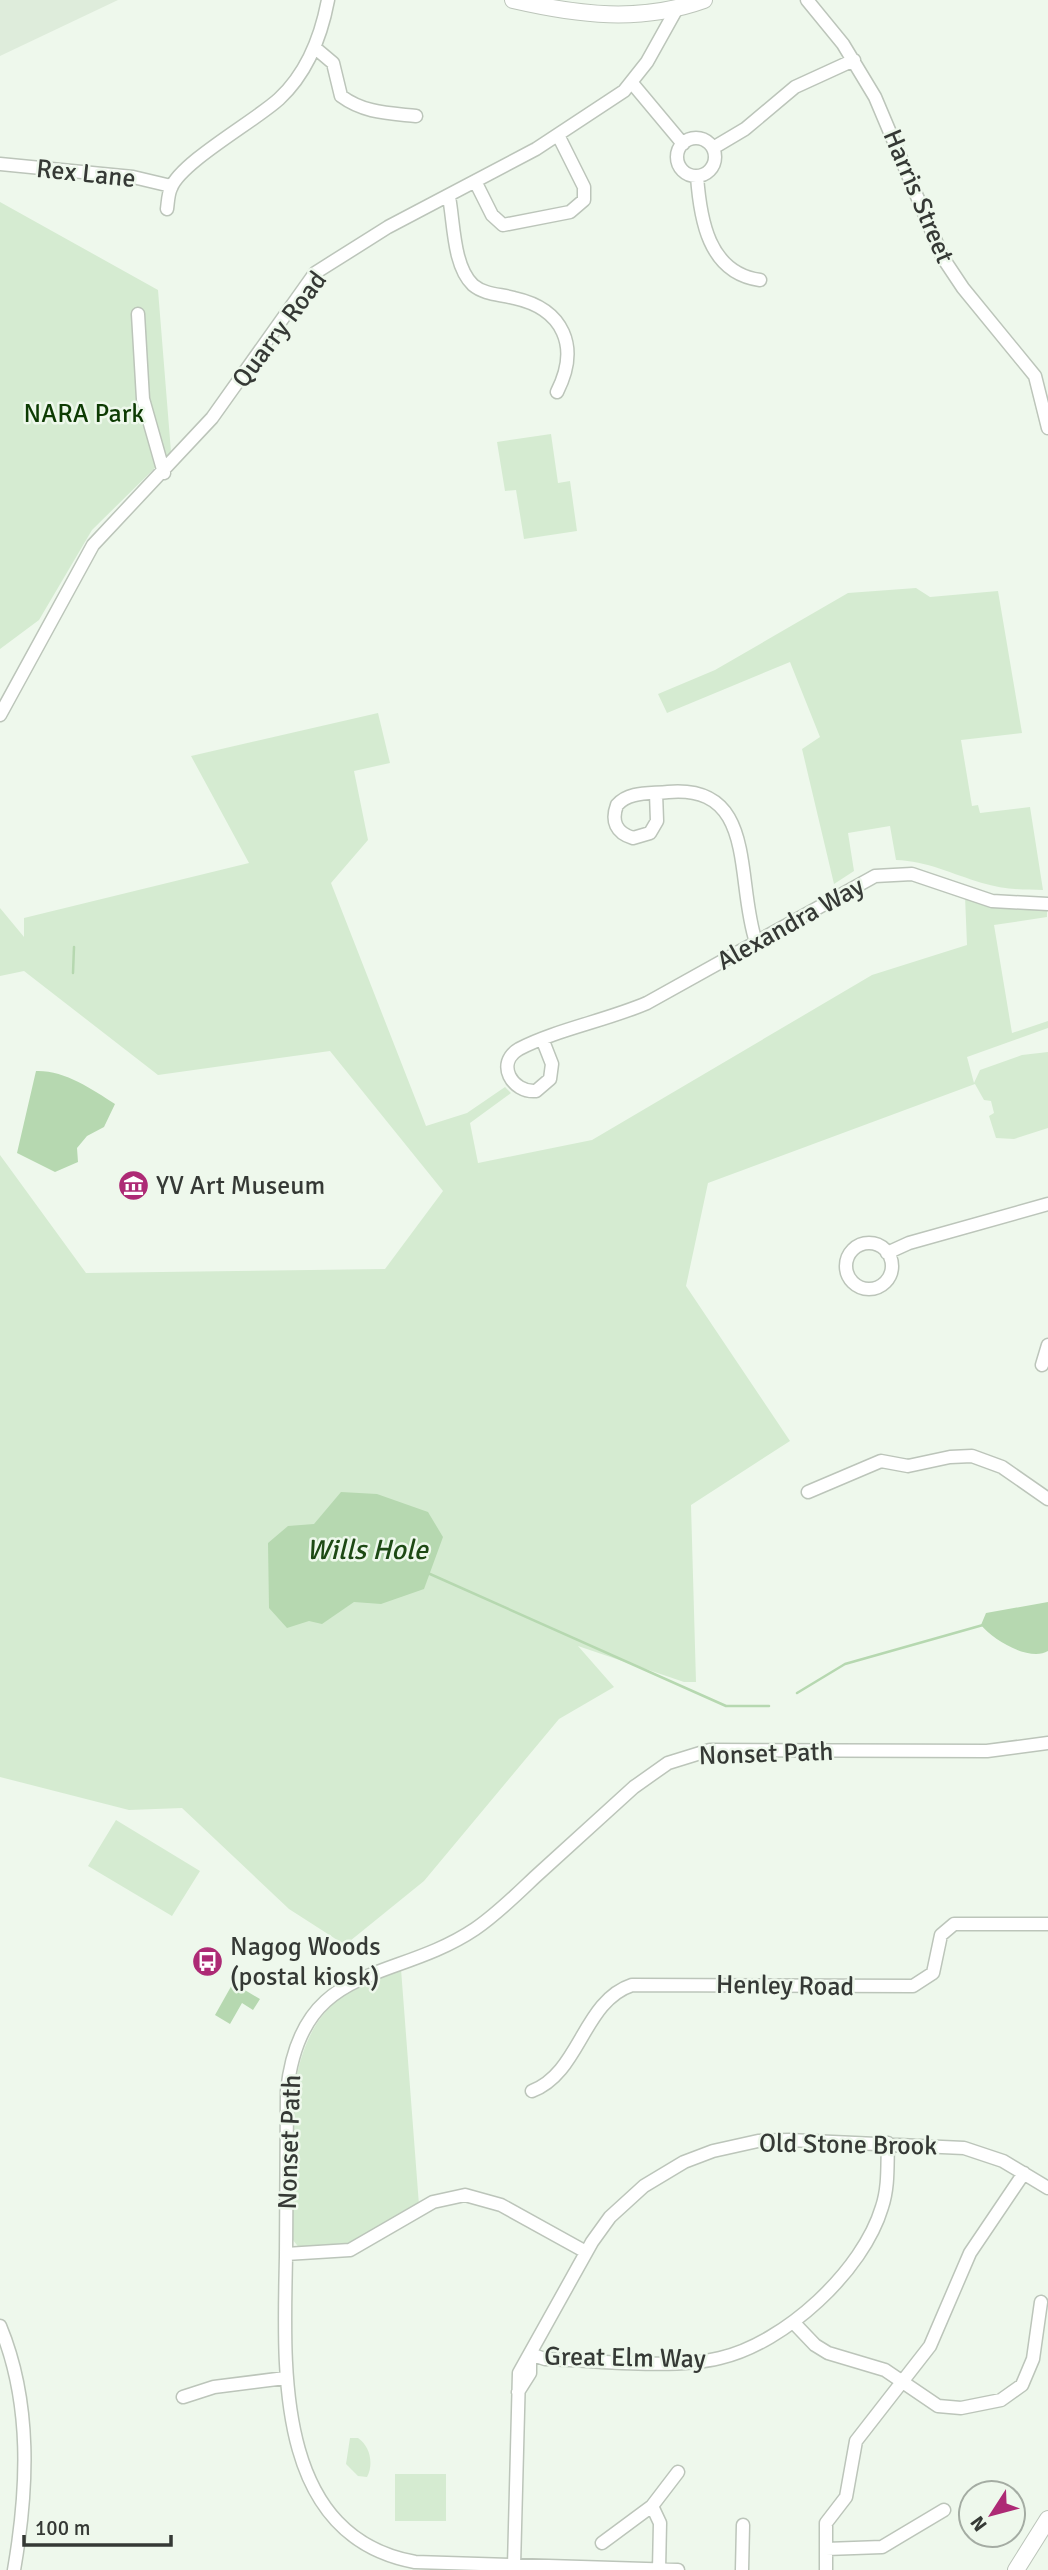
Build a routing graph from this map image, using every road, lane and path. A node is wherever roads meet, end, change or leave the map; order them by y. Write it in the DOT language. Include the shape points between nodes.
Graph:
graph roads {
  1 [pos="328,0"];
  2 [pos="513,0"];
  3 [pos="704,0"];
  4 [pos="807,0"];
  5 [pos="676,10"];
  6 [pos="314,47"];
  7 [pos="855,60"];
  8 [pos="632,83"];
  9 [pos="416,116"];
  10 [pos="558,135"];
  11 [pos="683,144"];
  12 [pos="713,148"];
  13 [pos="0,164"];
  14 [pos="696,176"];
  15 [pos="476,183"];
  16 [pos="171,186"];
  17 [pos="449,197"];
  18 [pos="167,209"];
  19 [pos="760,280"];
  20 [pos="138,314"];
  21 [pos="557,392"];
  22 [pos="1048,428"];
  23 [pos="164,473"];
  24 [pos="0,715"];
  25 [pos="656,793"];
  26 [pos="1048,904"];
  27 [pos="756,942"];
  28 [pos="543,1041"];
  29 [pos="1048,1204"];
  30 [pos="887,1253"];
  31 [pos="1048,1345"];
  32 [pos="1042,1365"];
  33 [pos="808,1492"];
  34 [pos="1048,1499"];
  35 [pos="1048,1743"];
  36 [pos="1048,1924"];
  37 [pos="532,2091"];
  38 [pos="888,2143"];
  39 [pos="1024,2173"];
  40 [pos="1048,2188"];
  41 [pos="586,2252"];
  42 [pos="286,2255"];
  43 [pos="1041,2302"];
  44 [pos="794,2323"];
  45 [pos="0,2326"];
  46 [pos="530,2354"];
  47 [pos="285,2378"];
  48 [pos="902,2383"];
  49 [pos="183,2397"];
  50 [pos="678,2472"];
  51 [pos="652,2506"];
  52 [pos="944,2510"];
  53 [pos="1048,2519"];
  54 [pos="743,2525"];
  55 [pos="602,2543"];
  56 [pos="826,2549"];
  57 [pos="516,2567"];
  58 [pos="14,2570"];
  59 [pos="659,2570"];
  60 [pos="678,2570"];
  61 [pos="742,2570"];
  62 [pos="826,2570"];
  63 [pos="1016,2570"];
  1 -- 6 [label="street"];
  2 -- 5 [label="main road" via="593,15"];
  3 -- 5 [label="main road"];
  4 -- 7 [label="street, Harris Street"];
  5 -- 8 [label="street, Quarry Road"];
  6 -- 9 [label="street" via="333,63 341,96 354,106"];
  6 -- 16 [label="street" via="305,68 279,99"];
  7 -- 12 [label="street" via="795,87 745,129"];
  7 -- 22 [label="street, Harris Street" via="886,118 937,249 963,288 1029,365 1040,388"];
  8 -- 10 [label="street, Quarry Road"];
  8 -- 11 [label="street"];
  10 -- 15 [label="street, Quarry Road"];
  10 -- 15 [label="street" via="584,187 584,200 570,212 503,225 492,215"];
  11 -- 12 [label="street" via="701,139"];
  11 -- 14 [label="street" via="679,164"];
  12 -- 14 [label="street" via="712,168"];
  13 -- 16 [label="street, Rex Lane" via="133,177"];
  14 -- 19 [label="street" via="700,215 709,243 739,272"];
  15 -- 17 [label="street, Quarry Road"];
  16 -- 18 [label="street"];
  17 -- 21 [label="street" via="464,273 471,284 481,291 530,303 561,327 569,359"];
  17 -- 23 [label="street, Quarry Road" via="352,247 315,273 212,418"];
  20 -- 23 [label="street" via="143,400"];
  23 -- 24 [label="street, Quarry Road" via="93,545"];
  25 -- 27 [label="street" via="703,793 727,811"];
  26 -- 27 [label="street, Alexandra Way" via="992,901 912,874 888,873 847,889"];
  27 -- 28 [label="street, Alexandra Way" via="647,1003"];
  29 -- 30 [label="street"];
  31 -- 32 [label="street"];
  33 -- 34 [label="street" via="881,1461 908,1466 972,1456 1002,1467"];
  35 -- 42 [label="street, Nonset Path" via="987,1751 710,1750 681,1757 656,1770 473,1930 362,1977 313,2015 295,2049 289,2075"];
  36 -- 37 [label="street, Henley Road" via="954,1924 941,1935 933,1973 913,1986 632,1985 603,2007 556,2077"];
  38 -- 39 [label="street, Old Stone Brook" via="964,2148"];
  38 -- 41 [label="street, Old Stone Brook" via="774,2140 698,2156 632,2195 600,2229"];
  38 -- 44 [label="street, Great Elm Way" via="885,2198 873,2228 844,2271"];
  39 -- 40 [label="street, Old Stone Brook"];
  39 -- 48 [label="street" via="974,2245 934,2338"];
  41 -- 42 [label="street" via="513,2210 465,2195 433,2202 350,2250"];
  41 -- 46 [label="street, Old Stone Brook"];
  42 -- 47 [label="street, Nonset Path"];
  43 -- 48 [label="street" via="1030,2369 1022,2385 1009,2396 948,2409"];
  44 -- 46 [label="street, Great Elm Way" via="750,2348 709,2360 545,2359"];
  44 -- 48 [label="street" via="828,2353 877,2366"];
  45 -- 58 [label="street" via="16,2372 23,2423 23,2487"];
  46 -- 57 [label="street, Old Stone Brook" via="519,2372 517,2393"];
  47 -- 49 [label="street" via="214,2387"];
  47 -- 57 [label="street, Nonset Path" via="307,2473 327,2511 347,2533 382,2554 404,2560"];
  48 -- 56 [label="street" via="856,2441 846,2497 826,2523"];
  50 -- 51 [label="street"];
  51 -- 55 [label="street"];
  51 -- 59 [label="street" via="660,2523"];
  52 -- 56 [label="street" via="882,2547"];
  53 -- 63 [label="main road"];
  54 -- 61 [label="street"];
  56 -- 62 [label="street"];
  57 -- 59 [label="street, Nonset Path"];
  59 -- 60 [label="street, Nonset Path"];
}
